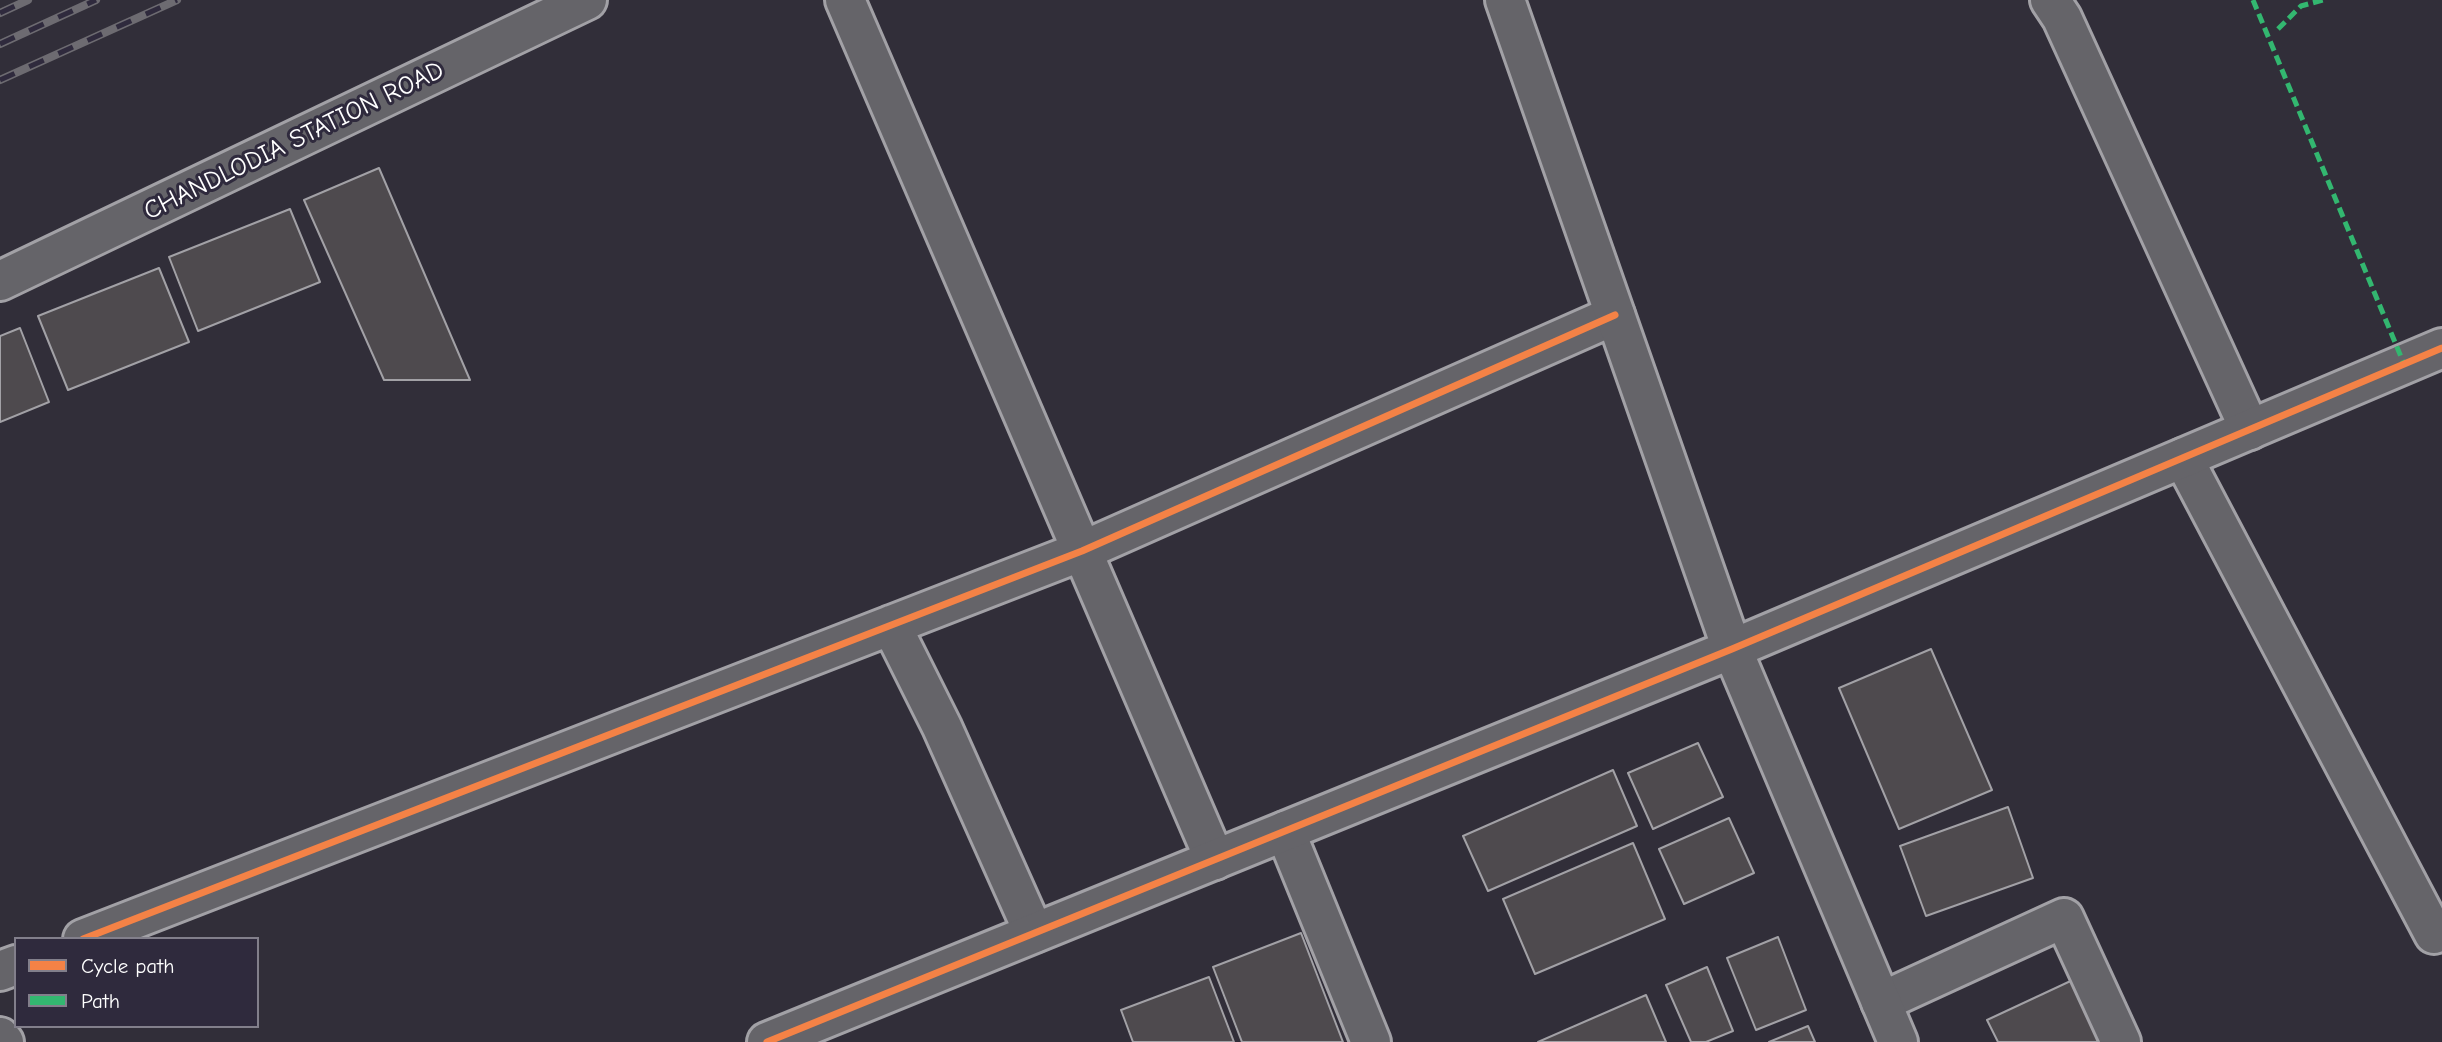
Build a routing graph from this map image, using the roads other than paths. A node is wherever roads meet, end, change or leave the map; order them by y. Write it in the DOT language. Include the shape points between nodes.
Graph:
graph roads {
  1 [pos="587,0"];
  2 [pos="845,0"];
  3 [pos="1505,0"];
  4 [pos="2050,0"];
  5 [pos="0,281"];
  6 [pos="1615,315"];
  7 [pos="2442,348"];
  8 [pos="2250,430"];
  9 [pos="2183,458"];
  10 [pos="1082,551"];
  11 [pos="891,625"];
  12 [pos="1732,649"];
  13 [pos="1285,831"];
  14 [pos="1215,860"];
  15 [pos="2442,931"];
  16 [pos="1034,933"];
  17 [pos="88,937"];
  18 [pos="1881,1003"];
  19 [pos="0,1037"];
  20 [pos="4,1042"];
  21 [pos="767,1042"];
  22 [pos="1371,1042"];
  23 [pos="1898,1042"];
  24 [pos="2121,1042"];
  1 -- 5 [label="street, CHANDLODIA STATION ROAD"];
  2 -- 10 [label="street"];
  3 -- 6 [label="street"];
  4 -- 8 [label="street"];
  6 -- 10 [label="street"];
  6 -- 12 [label="street"];
  7 -- 8 [label="street"];
  8 -- 9 [label="street"];
  9 -- 12 [label="street"];
  9 -- 15 [label="street" via="2434,934"];
  10 -- 11 [label="street"];
  10 -- 14 [label="street"];
  11 -- 16 [label="street"];
  11 -- 17 [label="street"];
  12 -- 13 [label="street"];
  12 -- 18 [label="street"];
  13 -- 14 [label="street"];
  13 -- 22 [label="street"];
  14 -- 16 [label="street"];
  16 -- 21 [label="street"];
  18 -- 23 [label="street"];
  18 -- 24 [label="street" via="2064,918"];
  19 -- 20 [label="street"];
}
